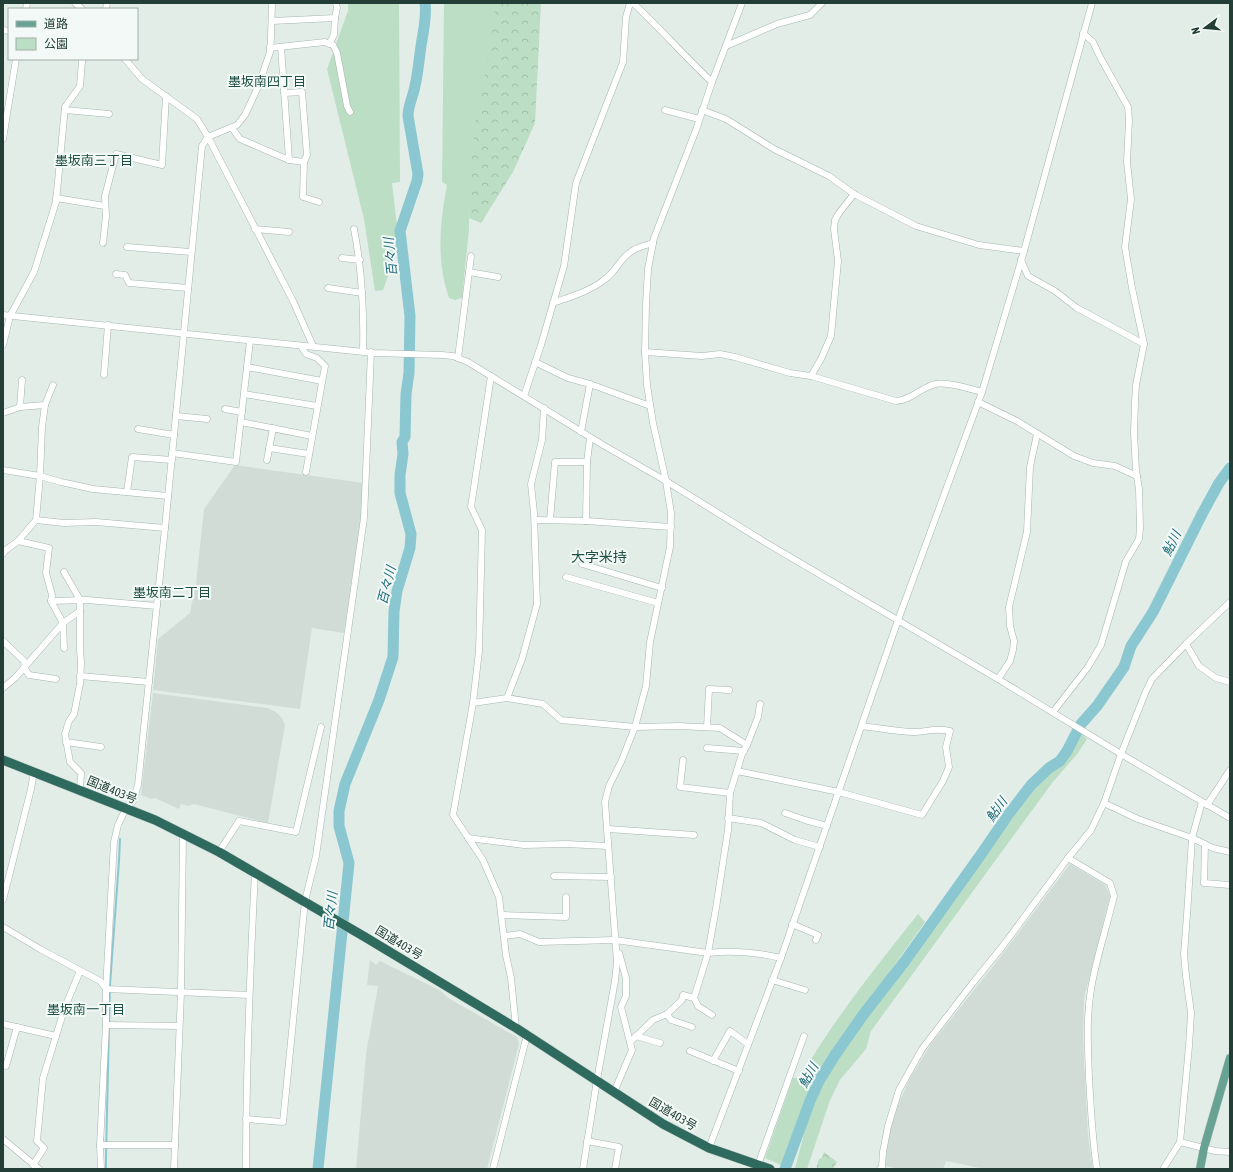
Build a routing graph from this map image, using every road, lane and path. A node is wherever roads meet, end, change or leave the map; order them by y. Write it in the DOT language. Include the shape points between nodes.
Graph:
graph roads {
  1 [pos="272,3"];
  2 [pos="336,3"];
  3 [pos="631,3"];
  4 [pos="742,3"];
  5 [pos="822,3"];
  6 [pos="1092,3"];
  7 [pos="335,18"];
  8 [pos="272,21"];
  9 [pos="1083,33"];
  10 [pos="329,44"];
  11 [pos="726,46"];
  12 [pos="281,47"];
  13 [pos="270,48"];
  14 [pos="16,60"];
  15 [pos="82,60"];
  16 [pos="127,60"];
  17 [pos="712,82"];
  18 [pos="284,93"];
  19 [pos="166,96"];
  20 [pos="65,110"];
  21 [pos="665,110"];
  22 [pos="702,110"];
  23 [pos="350,112"];
  24 [pos="109,114"];
  25 [pos="699,119"];
  26 [pos="232,128"];
  27 [pos="208,137"];
  28 [pos="3,139"];
  29 [pos="289,160"];
  30 [pos="304,162"];
  31 [pos="854,194"];
  32 [pos="56,198"];
  33 [pos="319,202"];
  34 [pos="105,206"];
  35 [pos="255,229"];
  36 [pos="354,229"];
  37 [pos="289,232"];
  38 [pos="103,243"];
  39 [pos="653,243"];
  40 [pos="127,247"];
  41 [pos="1024,251"];
  42 [pos="191,252"];
  43 [pos="471,256"];
  44 [pos="342,258"];
  45 [pos="360,260"];
  46 [pos="1021,260"];
  47 [pos="469,272"];
  48 [pos="116,274"];
  49 [pos="494,278"];
  50 [pos="188,288"];
  51 [pos="328,288"];
  52 [pos="362,293"];
  53 [pos="553,303"];
  54 [pos="3,315"];
  55 [pos="10,316"];
  56 [pos="108,325"];
  57 [pos="183,333"];
  58 [pos="250,341"];
  59 [pos="1144,344"];
  60 [pos="3,345"];
  61 [pos="301,346"];
  62 [pos="313,346"];
  63 [pos="363,352"];
  64 [pos="645,352"];
  65 [pos="373,353"];
  66 [pos="458,358"];
  67 [pos="535,362"];
  68 [pos="247,367"];
  69 [pos="104,375"];
  70 [pos="491,376"];
  71 [pos="811,376"];
  72 [pos="22,380"];
  73 [pos="322,382"];
  74 [pos="590,384"];
  75 [pos="53,385"];
  76 [pos="982,392"];
  77 [pos="244,394"];
  78 [pos="524,396"];
  79 [pos="978,402"];
  80 [pos="45,405"];
  81 [pos="317,406"];
  82 [pos="650,406"];
  83 [pos="20,407"];
  84 [pos="544,408"];
  85 [pos="225,409"];
  86 [pos="242,412"];
  87 [pos="3,413"];
  88 [pos="176,416"];
  89 [pos="207,419"];
  90 [pos="241,422"];
  91 [pos="273,428"];
  92 [pos="138,429"];
  93 [pos="581,432"];
  94 [pos="1038,434"];
  95 [pos="174,435"];
  96 [pos="312,436"];
  97 [pos="590,438"];
  98 [pos="269,448"];
  99 [pos="172,453"];
  100 [pos="309,454"];
  101 [pos="172,460"];
  102 [pos="267,460"];
  103 [pos="587,462"];
  104 [pos="3,470"];
  105 [pos="306,472"];
  106 [pos="40,476"];
  107 [pos="1137,476"];
  108 [pos="666,481"];
  109 [pos="127,492"];
  110 [pos="168,496"];
  111 [pos="36,520"];
  112 [pos="534,520"];
  113 [pos="550,520"];
  114 [pos="586,521"];
  115 [pos="670,527"];
  116 [pos="165,528"];
  117 [pos="18,541"];
  118 [pos="3,554"];
  119 [pos="582,564"];
  120 [pos="64,572"];
  121 [pos="566,577"];
  122 [pos="662,588"];
  123 [pos="80,600"];
  124 [pos="51,601"];
  125 [pos="1230,602"];
  126 [pos="658,603"];
  127 [pos="157,606"];
  128 [pos="80,611"];
  129 [pos="898,620"];
  130 [pos="63,623"];
  131 [pos="3,641"];
  132 [pos="1186,644"];
  133 [pos="64,648"];
  134 [pos="25,666"];
  135 [pos="80,676"];
  136 [pos="56,679"];
  137 [pos="998,679"];
  138 [pos="149,682"];
  139 [pos="1230,682"];
  140 [pos="3,688"];
  141 [pos="729,690"];
  142 [pos="507,698"];
  143 [pos="473,703"];
  144 [pos="760,704"];
  145 [pos="1055,713"];
  146 [pos="862,726"];
  147 [pos="321,727"];
  148 [pos="635,727"];
  149 [pos="707,727"];
  150 [pos="66,742"];
  151 [pos="101,747"];
  152 [pos="707,748"];
  153 [pos="746,748"];
  154 [pos="1121,754"];
  155 [pos="3,760"];
  156 [pos="683,760"];
  157 [pos="737,770"];
  158 [pos="1230,770"];
  159 [pos="34,772"];
  160 [pos="80,790"];
  161 [pos="839,792"];
  162 [pos="730,793"];
  163 [pos="1104,803"];
  164 [pos="1205,804"];
  165 [pos="126,808"];
  166 [pos="784,813"];
  167 [pos="728,818"];
  168 [pos="1230,818"];
  169 [pos="827,826"];
  170 [pos="608,830"];
  171 [pos="183,834"];
  172 [pos="694,835"];
  173 [pos="468,838"];
  174 [pos="1192,838"];
  175 [pos="1205,845"];
  176 [pos="608,846"];
  177 [pos="820,847"];
  178 [pos="219,852"];
  179 [pos="1230,852"];
  180 [pos="1068,858"];
  181 [pos="255,872"];
  182 [pos="554,876"];
  183 [pos="611,877"];
  184 [pos="1230,885"];
  185 [pos="566,897"];
  186 [pos="3,900"];
  187 [pos="307,902"];
  188 [pos="502,915"];
  189 [pos="792,924"];
  190 [pos="3,927"];
  191 [pos="504,936"];
  192 [pos="818,936"];
  193 [pos="615,940"];
  194 [pos="708,953"];
  195 [pos="781,958"];
  196 [pos="80,971"];
  197 [pos="772,980"];
  198 [pos="106,989"];
  199 [pos="805,990"];
  200 [pos="181,992"];
  201 [pos="249,995"];
  202 [pos="694,998"];
  203 [pos="667,1014"];
  204 [pos="712,1015"];
  205 [pos="3,1024"];
  206 [pos="106,1024"];
  207 [pos="179,1026"];
  208 [pos="17,1027"];
  209 [pos="692,1027"];
  210 [pos="516,1028"];
  211 [pos="527,1035"];
  212 [pos="56,1036"];
  213 [pos="636,1036"];
  214 [pos="804,1036"];
  215 [pos="630,1042"];
  216 [pos="660,1043"];
  217 [pos="748,1044"];
  218 [pos="690,1051"];
  219 [pos="1230,1058"];
  220 [pos="713,1061"];
  221 [pos="6,1066"];
  222 [pos="739,1071"];
  223 [pos="597,1080"];
  224 [pos="614,1092"];
  225 [pos="246,1119"];
  226 [pos="3,1139"];
  227 [pos="587,1141"];
  228 [pos="1180,1142"];
  229 [pos="100,1145"];
  230 [pos="175,1145"];
  231 [pos="709,1148"];
  232 [pos="1204,1148"];
  233 [pos="1230,1152"];
  234 [pos="33,1165"];
  235 [pos="758,1165"];
  236 [pos="101,1168"];
  237 [pos="38,1169"];
  238 [pos="174,1169"];
  239 [pos="246,1169"];
  240 [pos="493,1169"];
  241 [pos="583,1169"];
  242 [pos="615,1169"];
  243 [pos="770,1169"];
  244 [pos="880,1169"];
  245 [pos="1097,1169"];
  246 [pos="1164,1169"];
  247 [pos="1200,1169"];
  1 -- 8 [label="street"];
  2 -- 7 [label="street"];
  3 -- 17 [label="street" via="659,27"];
  3 -- 53 [label="street" via="626,17 623,62 576,183 564,266"];
  4 -- 11 [label="street"];
  5 -- 11 [label="street" via="810,14 777,24"];
  6 -- 9 [label="street"];
  7 -- 8 [label="street"];
  7 -- 10 [label="street" via="334,35"];
  8 -- 13 [label="street"];
  9 -- 41 [label="street"];
  9 -- 59 [label="street" via="1093,42 1128,107 1127,162 1131,199 1126,247"];
  10 -- 12 [label="street" via="325,42"];
  10 -- 23 [label="street" via="333,45 337,53"];
  11 -- 17 [label="street"];
  12 -- 13 [label="street"];
  12 -- 18 [label="street"];
  13 -- 26 [label="street" via="258,87 245,115"];
  14 -- 28 [label="street"];
  15 -- 20 [label="street" via="80,86"];
  16 -- 19 [label="street" via="142,79"];
  17 -- 22 [label="street"];
  18 -- 29 [label="street"];
  18 -- 30 [label="street" via="302,92 307,155"];
  19 -- 27 [label="street" via="197,119"];
  19 -- 34 [label="street" via="162,165 116,154 105,196"];
  20 -- 24 [label="street"];
  20 -- 32 [label="street"];
  21 -- 25 [label="street"];
  22 -- 25 [label="street"];
  22 -- 31 [label="street" via="726,119 774,149 828,176"];
  25 -- 39 [label="street"];
  26 -- 27 [label="street"];
  26 -- 29 [label="street" via="240,140"];
  27 -- 35 [label="street"];
  27 -- 42 [label="street" via="202,146"];
  29 -- 30 [label="street"];
  30 -- 33 [label="street" via="304,197"];
  31 -- 41 [label="street" via="912,224 938,234 979,245"];
  31 -- 71 [label="street" via="836,220 834,229 837,267 831,336"];
  32 -- 34 [label="street"];
  32 -- 55 [label="street" via="34,272"];
  34 -- 38 [label="street"];
  35 -- 37 [label="street"];
  35 -- 62 [label="street" via="294,302"];
  36 -- 45 [label="street"];
  39 -- 53 [label="street" via="632,251 604,281"];
  39 -- 64 [label="street" via="648,269"];
  40 -- 42 [label="street"];
  41 -- 46 [label="street"];
  42 -- 50 [label="street"];
  43 -- 47 [label="street"];
  44 -- 45 [label="street"];
  45 -- 52 [label="street"];
  46 -- 59 [label="street" via="1028,276 1055,291 1077,308"];
  46 -- 76 [label="street"];
  47 -- 49 [label="street"];
  47 -- 66 [label="street"];
  48 -- 50 [label="street" via="125,275 129,283"];
  50 -- 57 [label="street"];
  51 -- 52 [label="street"];
  52 -- 63 [label="street"];
  53 -- 67 [label="street"];
  54 -- 55 [label="street"];
  55 -- 56 [label="street"];
  55 -- 60 [label="street"];
  56 -- 57 [label="street"];
  56 -- 69 [label="street"];
  57 -- 58 [label="street"];
  57 -- 88 [label="street"];
  58 -- 61 [label="street"];
  58 -- 68 [label="street"];
  59 -- 107 [label="street" via="1134,402"];
  61 -- 62 [label="street"];
  61 -- 73 [label="street" via="306,354 317,358 324,366"];
  62 -- 63 [label="street"];
  63 -- 65 [label="street"];
  64 -- 71 [label="street" via="728,355 790,373"];
  64 -- 82 [label="street"];
  65 -- 66 [label="street" via="442,355"];
  65 -- 187 [label="street" via="364,518 316,856"];
  66 -- 70 [label="street"];
  67 -- 74 [label="street" via="568,378"];
  67 -- 78 [label="street"];
  68 -- 73 [label="street"];
  68 -- 77 [label="street"];
  70 -- 78 [label="street"];
  70 -- 143 [label="street" via="471,506 482,530 479,651"];
  71 -- 76 [label="street" via="896,401 908,399 935,384 942,383"];
  72 -- 83 [label="street"];
  73 -- 81 [label="street"];
  74 -- 82 [label="street"];
  74 -- 93 [label="street"];
  75 -- 80 [label="street"];
  76 -- 79 [label="street"];
  77 -- 81 [label="street"];
  77 -- 86 [label="street"];
  78 -- 84 [label="street"];
  79 -- 94 [label="street"];
  79 -- 129 [label="street"];
  80 -- 83 [label="street"];
  80 -- 106 [label="street"];
  81 -- 96 [label="street"];
  82 -- 108 [label="street"];
  83 -- 87 [label="street"];
  84 -- 93 [label="street"];
  84 -- 112 [label="street" via="542,440 531,484"];
  85 -- 86 [label="street"];
  86 -- 90 [label="street"];
  88 -- 89 [label="street"];
  88 -- 95 [label="street"];
  90 -- 91 [label="street"];
  90 -- 99 [label="street" via="236,462"];
  91 -- 96 [label="street"];
  91 -- 98 [label="street"];
  92 -- 95 [label="street"];
  93 -- 97 [label="street"];
  94 -- 107 [label="street" via="1074,456 1093,463 1115,466"];
  94 -- 137 [label="street" via="1030,467 1028,532 1009,607 1013,650 1010,662"];
  95 -- 99 [label="street"];
  96 -- 100 [label="street"];
  97 -- 103 [label="street"];
  97 -- 108 [label="street"];
  98 -- 100 [label="street"];
  98 -- 102 [label="street"];
  99 -- 101 [label="street"];
  100 -- 105 [label="street"];
  101 -- 109 [label="street" via="132,457"];
  101 -- 110 [label="street"];
  103 -- 113 [label="street" via="554,462"];
  103 -- 114 [label="street"];
  104 -- 106 [label="street"];
  106 -- 109 [label="street" via="93,489"];
  106 -- 111 [label="street"];
  107 -- 145 [label="street" via="1139,540 1126,561 1101,644"];
  108 -- 115 [label="street" via="671,513"];
  108 -- 129 [label="street"];
  109 -- 110 [label="street"];
  110 -- 116 [label="street"];
  111 -- 116 [label="street"];
  111 -- 117 [label="street"];
  112 -- 113 [label="street"];
  112 -- 142 [label="street" via="537,604 522,658"];
  113 -- 114 [label="street"];
  114 -- 115 [label="street"];
  115 -- 122 [label="street" via="670,547"];
  116 -- 127 [label="street"];
  117 -- 118 [label="street"];
  117 -- 124 [label="street" via="49,548 46,573 52,595"];
  119 -- 122 [label="street"];
  120 -- 123 [label="street"];
  121 -- 126 [label="street"];
  122 -- 126 [label="street"];
  123 -- 124 [label="street"];
  123 -- 127 [label="street"];
  123 -- 128 [label="street"];
  124 -- 130 [label="street"];
  125 -- 132 [label="street"];
  126 -- 148 [label="street" via="650,642 646,686"];
  127 -- 138 [label="street"];
  128 -- 130 [label="street"];
  128 -- 135 [label="street"];
  129 -- 137 [label="street"];
  129 -- 146 [label="street"];
  130 -- 133 [label="street"];
  130 -- 134 [label="street"];
  131 -- 134 [label="street" via="24,661"];
  132 -- 139 [label="street" via="1199,666 1216,678"];
  132 -- 154 [label="street" via="1152,679"];
  134 -- 136 [label="street" via="29,675"];
  134 -- 140 [label="street"];
  135 -- 138 [label="street"];
  135 -- 150 [label="street" via="74,714 65,734"];
  137 -- 145 [label="street"];
  138 -- 165 [label="street" via="138,785 133,801"];
  141 -- 149 [label="street" via="709,689"];
  142 -- 143 [label="street"];
  142 -- 148 [label="street" via="543,704 561,720"];
  143 -- 173 [label="street" via="453,815"];
  144 -- 153 [label="street" via="758,717"];
  145 -- 154 [label="street"];
  146 -- 161 [label="street"];
  146 -- 161 [label="street" via="916,732 932,729 950,731 946,747 949,767 922,815"];
  147 -- 178 [label="street" via="296,832 239,821"];
  148 -- 149 [label="street"];
  148 -- 170 [label="street" via="605,802"];
  149 -- 153 [label="street" via="720,728"];
  150 -- 151 [label="street"];
  150 -- 160 [label="street" via="70,762 81,773"];
  152 -- 153 [label="street"];
  153 -- 157 [label="street"];
  154 -- 163 [label="street"];
  154 -- 164 [label="street"];
  155 -- 159 [label="highway, 国道403号"];
  156 -- 162 [label="street" via="680,787"];
  157 -- 161 [label="street"];
  157 -- 162 [label="street"];
  158 -- 164 [label="street"];
  159 -- 160 [label="highway, 国道403号"];
  159 -- 186 [label="street"];
  160 -- 165 [label="highway, 国道403号"];
  161 -- 169 [label="street"];
  162 -- 167 [label="street"];
  163 -- 174 [label="street" via="1138,819"];
  163 -- 180 [label="street" via="1091,830"];
  164 -- 168 [label="street"];
  164 -- 174 [label="street"];
  165 -- 171 [label="highway, 国道403号"];
  165 -- 198 [label="street" via="114,842"];
  166 -- 169 [label="street"];
  167 -- 177 [label="street" via="761,822 795,840"];
  167 -- 194 [label="street"];
  169 -- 177 [label="street"];
  170 -- 172 [label="street"];
  170 -- 176 [label="street"];
  171 -- 178 [label="highway, 国道403号"];
  171 -- 200 [label="street"];
  173 -- 176 [label="street" via="524,845"];
  173 -- 188 [label="street" via="482,860 499,897"];
  174 -- 175 [label="street"];
  174 -- 228 [label="street" via="1184,954 1191,1013"];
  175 -- 179 [label="street"];
  175 -- 184 [label="street" via="1204,883"];
  176 -- 183 [label="street"];
  177 -- 189 [label="street"];
  178 -- 181 [label="highway, 国道403号"];
  180 -- 244 [label="street" via="922,1049 899,1090 888,1126"];
  180 -- 245 [label="street" via="1110,883 1114,896 1091,989 1089,1014 1090,1101"];
  181 -- 187 [label="highway, 国道403号"];
  181 -- 201 [label="street"];
  182 -- 183 [label="street"];
  183 -- 193 [label="street"];
  185 -- 188 [label="street" via="566,917"];
  187 -- 210 [label="highway, 国道403号"];
  187 -- 225 [label="street" via="283,1122"];
  188 -- 191 [label="street"];
  189 -- 192 [label="street"];
  189 -- 195 [label="street"];
  190 -- 196 [label="street"];
  191 -- 193 [label="street" via="520,934 539,942"];
  191 -- 210 [label="street"];
  193 -- 194 [label="street"];
  193 -- 215 [label="street" via="626,978 626,996 621,1007"];
  193 -- 223 [label="street" via="615,981"];
  194 -- 195 [label="street" via="743,952"];
  194 -- 202 [label="street"];
  195 -- 197 [label="street"];
  196 -- 198 [label="street" via="100,981"];
  196 -- 212 [label="street"];
  197 -- 199 [label="street"];
  197 -- 217 [label="street"];
  198 -- 200 [label="street"];
  198 -- 206 [label="street"];
  200 -- 201 [label="street"];
  200 -- 207 [label="street"];
  201 -- 225 [label="street"];
  202 -- 203 [label="street" via="683,995 682,1000"];
  202 -- 204 [label="street" via="698,1006"];
  203 -- 209 [label="street" via="671,1020"];
  203 -- 213 [label="street" via="652,1020"];
  205 -- 208 [label="street"];
  206 -- 207 [label="street"];
  206 -- 229 [label="street"];
  207 -- 230 [label="street"];
  208 -- 212 [label="street"];
  208 -- 221 [label="street"];
  210 -- 211 [label="highway, 国道403号"];
  211 -- 223 [label="highway, 国道403号"];
  211 -- 240 [label="street"];
  212 -- 234 [label="street" via="43,1078 36,1141 44,1148"];
  213 -- 215 [label="street"];
  213 -- 216 [label="street"];
  214 -- 235 [label="street"];
  215 -- 224 [label="street" via="632,1050"];
  217 -- 220 [label="street" via="730,1031"];
  217 -- 222 [label="street"];
  218 -- 220 [label="street"];
  219 -- 232 [label="main road"];
  220 -- 222 [label="street"];
  222 -- 231 [label="street"];
  223 -- 224 [label="highway, 国道403号"];
  223 -- 227 [label="street"];
  224 -- 231 [label="highway, 国道403号" via="663,1124"];
  225 -- 239 [label="street"];
  226 -- 234 [label="street"];
  227 -- 241 [label="street"];
  227 -- 242 [label="street" via="619,1147"];
  228 -- 232 [label="street"];
  228 -- 246 [label="street"];
  229 -- 230 [label="street"];
  229 -- 236 [label="street"];
  230 -- 238 [label="street"];
  231 -- 235 [label="highway, 国道403号"];
  232 -- 233 [label="street"];
  232 -- 247 [label="main road"];
  234 -- 237 [label="street"];
  235 -- 243 [label="highway, 国道403号"];
}
